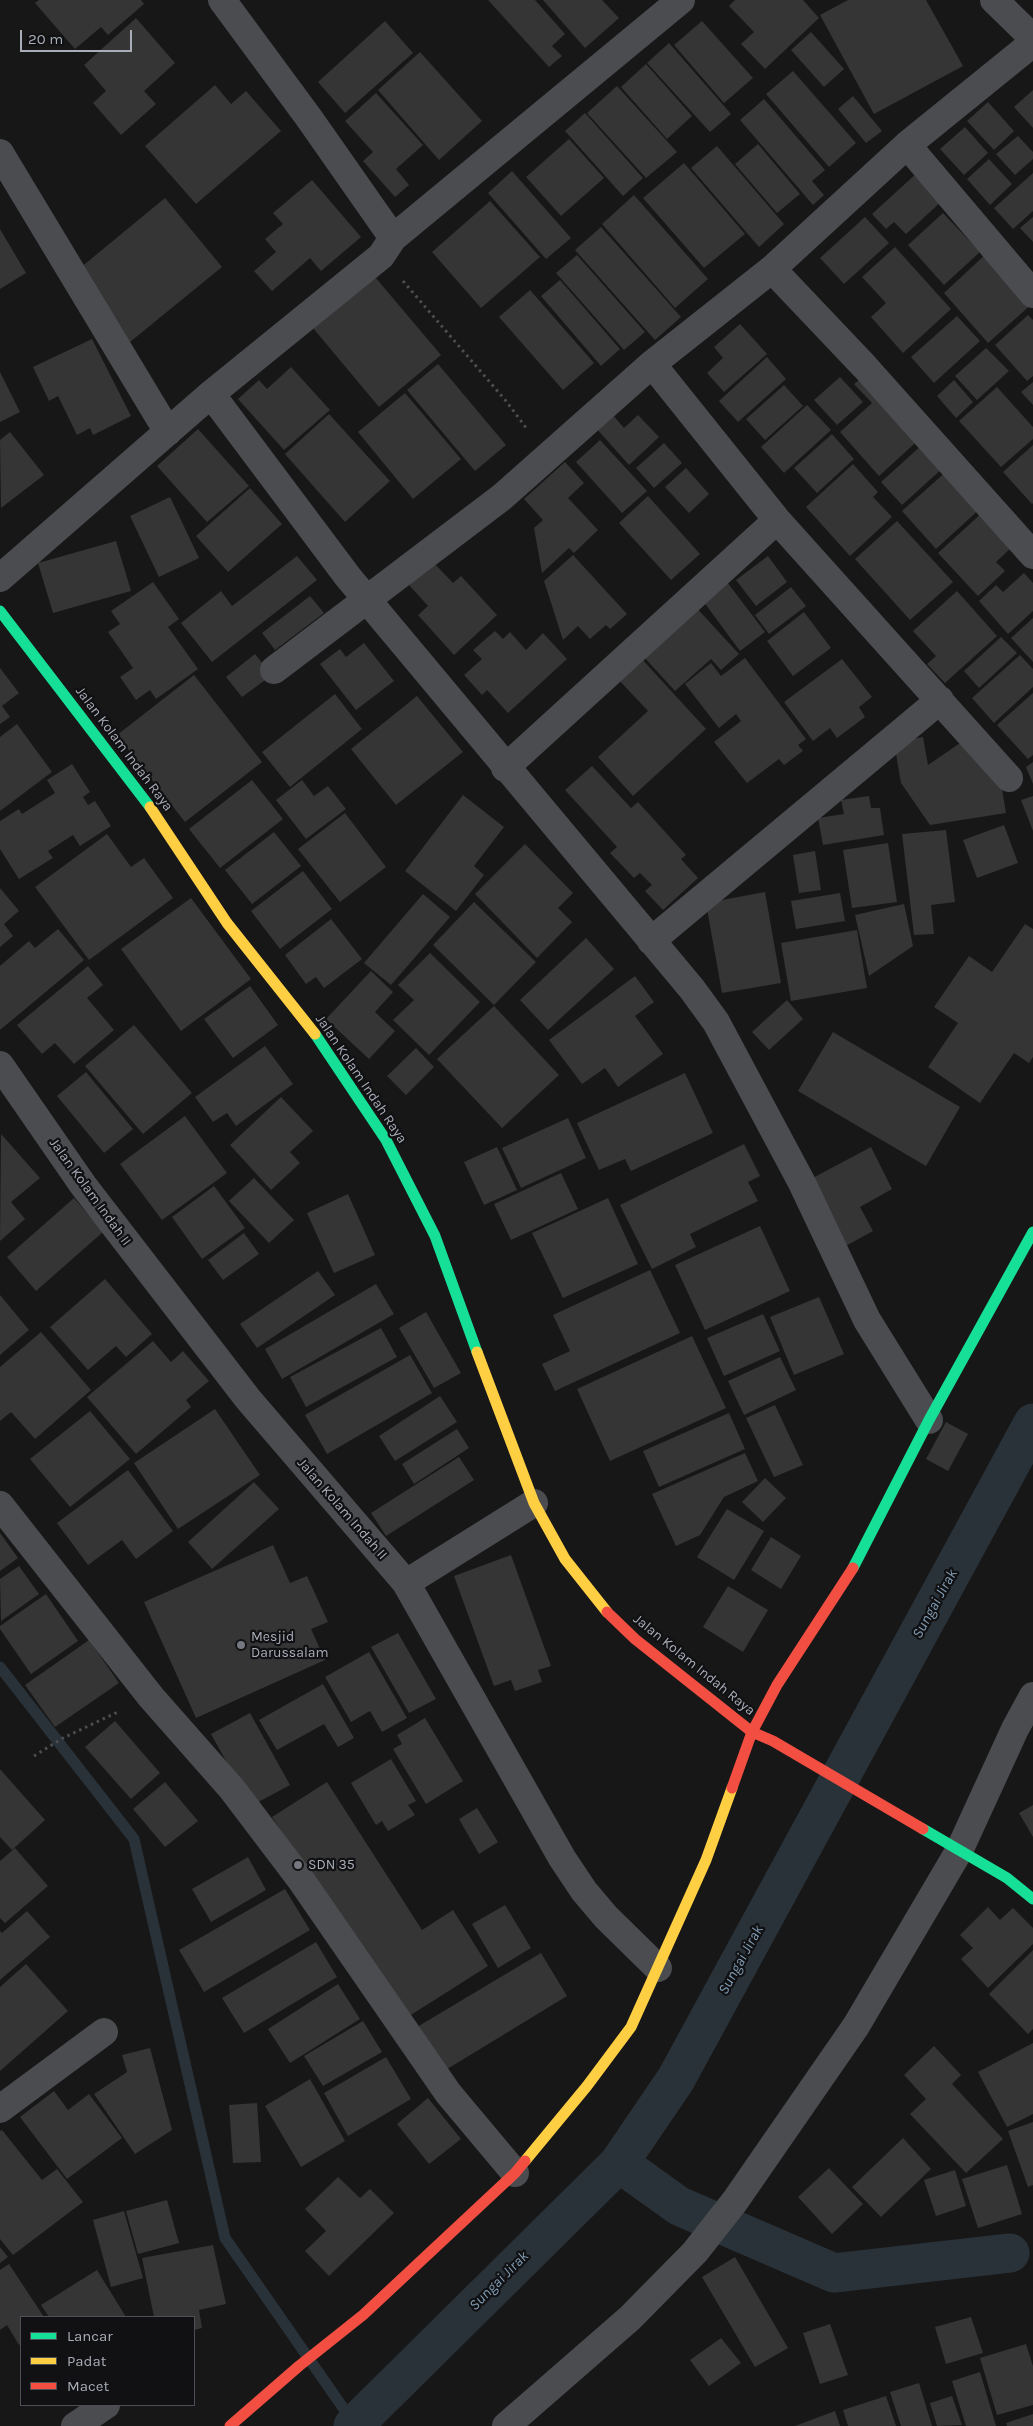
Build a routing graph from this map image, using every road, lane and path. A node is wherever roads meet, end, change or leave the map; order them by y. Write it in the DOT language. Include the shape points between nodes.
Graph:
graph roads {
  1 [pos="222,0"];
  2 [pos="681,0"];
  3 [pos="994,0"];
  4 [pos="1033,38"];
  5 [pos="1033,43"];
  6 [pos="907,145"];
  7 [pos="0,153"];
  8 [pos="387,247"];
  9 [pos="772,269"];
  10 [pos="1033,294"];
  11 [pos="652,364"];
  12 [pos="211,394"];
  13 [pos="526,428"];
  14 [pos="168,432"];
  15 [pos="777,520"];
  16 [pos="1033,555"];
  17 [pos="0,578"];
  18 [pos="366,600"];
  19 [pos="0,611"];
  20 [pos="274,670"];
  21 [pos="940,700"];
  22 [pos="505,768"];
  23 [pos="1009,778"];
  24 [pos="651,941"];
  25 [pos="0,1065"];
  26 [pos="1033,1232"];
  27 [pos="929,1420"];
  28 [pos="534,1503"];
  29 [pos="0,1505"];
  30 [pos="406,1582"];
  31 [pos="1033,1696"];
  32 [pos="151,1697"];
  33 [pos="752,1732"];
  34 [pos="34,1756"];
  35 [pos="949,1845"];
  36 [pos="1033,1899"];
  37 [pos="658,1968"];
  38 [pos="104,2032"];
  39 [pos="0,2108"];
  40 [pos="515,2173"];
  41 [pos="105,2406"];
  42 [pos="75,2426"];
  43 [pos="230,2426"];
  44 [pos="506,2426"];
  1 -- 8 [label="street" via="309,118"];
  2 -- 8 [label="street"];
  3 -- 4 [label="street"];
  5 -- 6 [label="street"];
  6 -- 9 [label="street"];
  6 -- 10 [label="street"];
  7 -- 14 [label="street"];
  8 -- 12 [label="street"];
  8 -- 13 [label="path"];
  9 -- 11 [label="street"];
  9 -- 16 [label="street" via="865,366"];
  11 -- 15 [label="street"];
  11 -- 18 [label="street" via="509,491"];
  12 -- 14 [label="street"];
  12 -- 18 [label="street"];
  14 -- 17 [label="street"];
  15 -- 21 [label="street"];
  15 -- 22 [label="street"];
  18 -- 20 [label="street"];
  18 -- 22 [label="street"];
  19 -- 28 [label="street, Jalan Kolam Indah Raya" via="155,814 227,923 324,1046 386,1140 435,1236"];
  21 -- 23 [label="street"];
  21 -- 24 [label="street"];
  22 -- 24 [label="street"];
  24 -- 27 [label="street" via="716,1022 802,1183 867,1320"];
  25 -- 30 [label="street, Jalan Kolam Indah II" via="83,1185 248,1399"];
  26 -- 27 [label="street"];
  27 -- 33 [label="street" via="861,1556 777,1685"];
  28 -- 30 [label="street"];
  28 -- 33 [label="street, Jalan Kolam Indah Raya" via="565,1559 602,1607 635,1640"];
  29 -- 32 [label="street"];
  30 -- 37 [label="street, Jalan Kolam Indah II" via="562,1858 584,1891"];
  31 -- 35 [label="street"];
  32 -- 34 [label="path" via="63,1738"];
  32 -- 40 [label="street" via="238,1797 301,1880 448,2093"];
  33 -- 35 [label="street, Jalan Kolam Indah Raya" via="773,1741"];
  33 -- 37 [label="street" via="706,1860"];
  35 -- 36 [label="street, Jalan Kolam Indah Raya" via="1007,1878"];
  35 -- 44 [label="street" via="856,2026 735,2201 695,2252 630,2318"];
  37 -- 40 [label="street" via="631,2027"];
  38 -- 39 [label="street"];
  40 -- 43 [label="street" via="363,2314"];
  41 -- 42 [label="street"];
}
